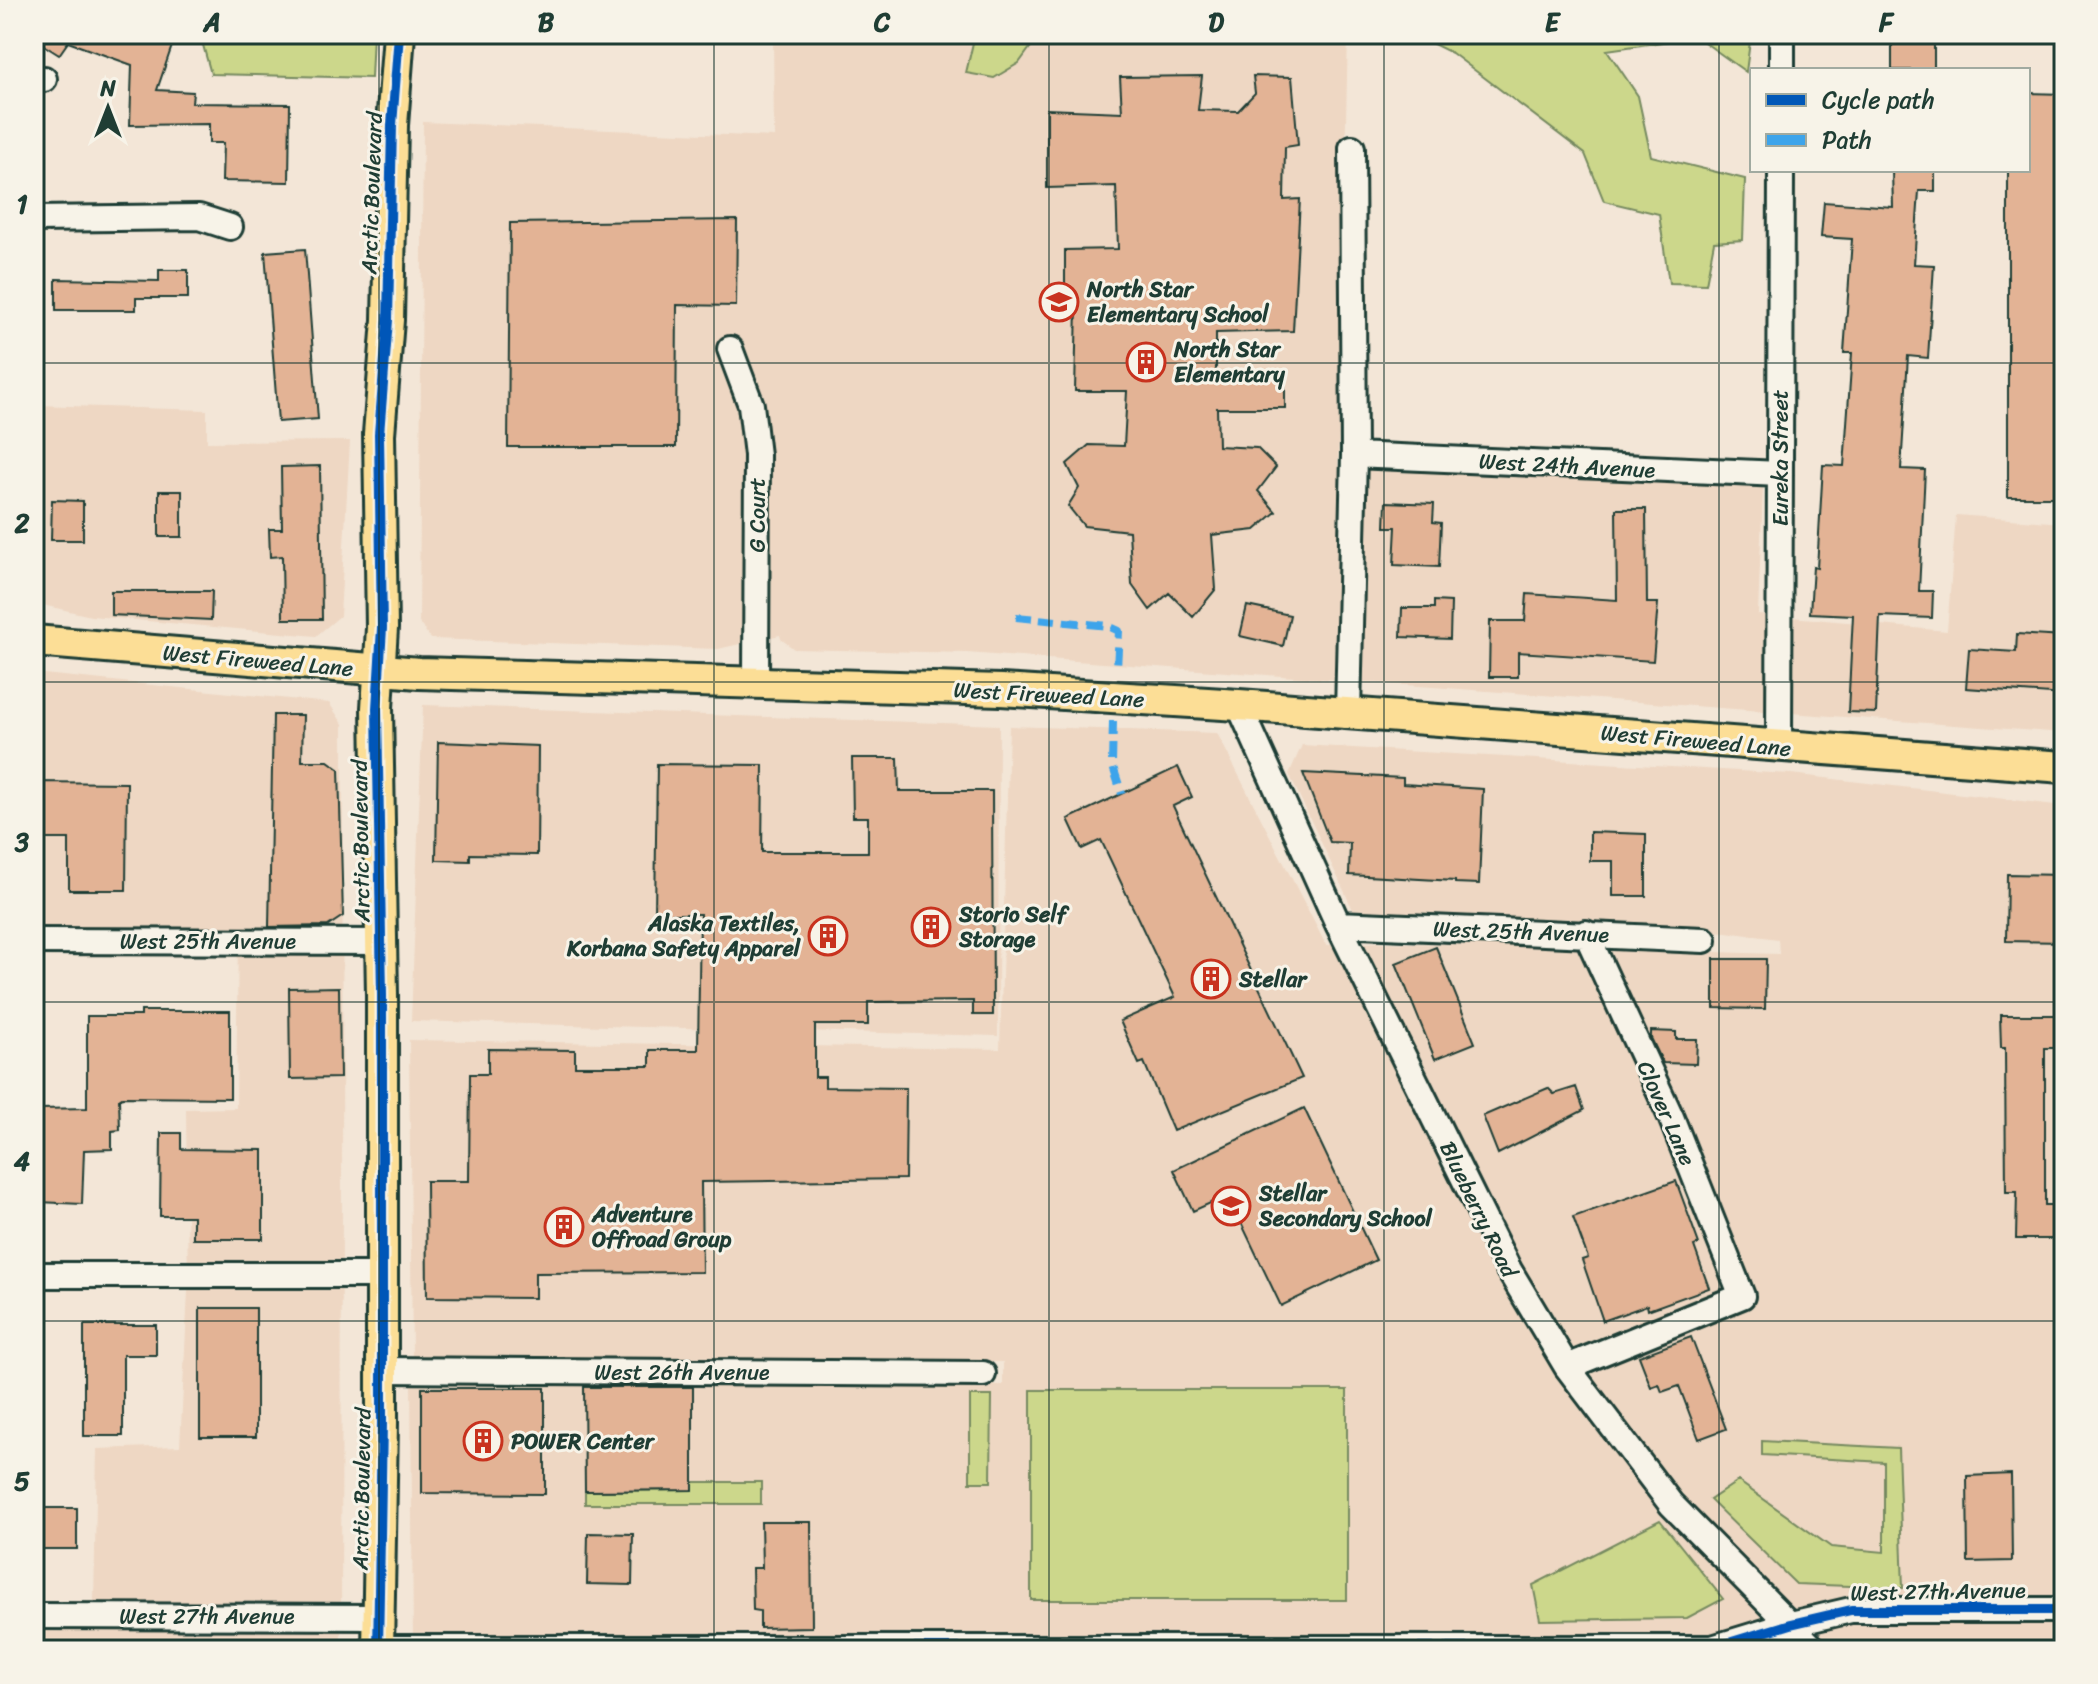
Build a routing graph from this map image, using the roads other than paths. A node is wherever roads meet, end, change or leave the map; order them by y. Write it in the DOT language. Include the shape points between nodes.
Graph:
graph roads {
  1 [pos="399,34"];
  2 [pos="1782,34"];
  3 [pos="1782,68"];
  4 [pos="1352,148"];
  5 [pos="1781,172"];
  6 [pos="34,219"];
  7 [pos="230,227"];
  8 [pos="730,349"];
  9 [pos="1354,455"];
  10 [pos="1780,474"];
  11 [pos="34,641"];
  12 [pos="378,670"];
  13 [pos="756,684"];
  14 [pos="1239,705"];
  15 [pos="1348,713"];
  16 [pos="1779,747"];
  17 [pos="2064,767"];
  18 [pos="1338,924"];
  19 [pos="1586,933"];
  20 [pos="1704,940"];
  21 [pos="34,941"];
  22 [pos="381,942"];
  23 [pos="34,1275"];
  24 [pos="382,1275"];
  25 [pos="1567,1367"];
  26 [pos="382,1370"];
  27 [pos="983,1374"];
  28 [pos="2064,1610"];
  29 [pos="34,1616"];
  30 [pos="380,1617"];
  31 [pos="1791,1624"];
  32 [pos="378,1649"];
  33 [pos="1815,1650"];
  1 -- 12 [label="main road, Arctic Boulevard" via="379,434"];
  2 -- 3 [label="street"];
  4 -- 9 [label="street"];
  5 -- 10 [label="street, Eureka Street"];
  6 -- 7 [label="street" via="199,217"];
  8 -- 13 [label="street, G Court" via="751,405 757,455"];
  9 -- 10 [label="street, West 24th Avenue"];
  9 -- 15 [label="street"];
  10 -- 16 [label="street, Eureka Street"];
  11 -- 12 [label="main road, West Fireweed Lane"];
  12 -- 13 [label="main road, West Fireweed Lane"];
  12 -- 22 [label="main road, Arctic Boulevard"];
  13 -- 14 [label="main road, West Fireweed Lane" via="1001,690"];
  14 -- 15 [label="main road, West Fireweed Lane"];
  14 -- 18 [label="street, Blueberry Road"];
  15 -- 16 [label="main road, West Fireweed Lane"];
  16 -- 17 [label="main road, West Fireweed Lane"];
  18 -- 19 [label="street, West 25th Avenue"];
  18 -- 25 [label="street, Blueberry Road" via="1515,1282"];
  19 -- 20 [label="street, West 25th Avenue"];
  19 -- 25 [label="street, Clover Lane" via="1671,1117 1742,1296"];
  21 -- 22 [label="street, West 25th Avenue"];
  22 -- 24 [label="main road, Arctic Boulevard"];
  23 -- 24 [label="street"];
  24 -- 26 [label="main road, Arctic Boulevard"];
  25 -- 31 [label="street, Blueberry Road" via="1671,1504"];
  26 -- 27 [label="street, West 26th Avenue"];
  26 -- 30 [label="main road, Arctic Boulevard"];
  28 -- 31 [label="street, West 27th Avenue" via="1851,1610"];
  29 -- 30 [label="street, West 27th Avenue"];
  30 -- 32 [label="main road, Arctic Boulevard"];
  31 -- 32 [label="street, West 27th Avenue" via="1712,1648"];
  31 -- 33 [label="street, Blueberry Road"];
}
